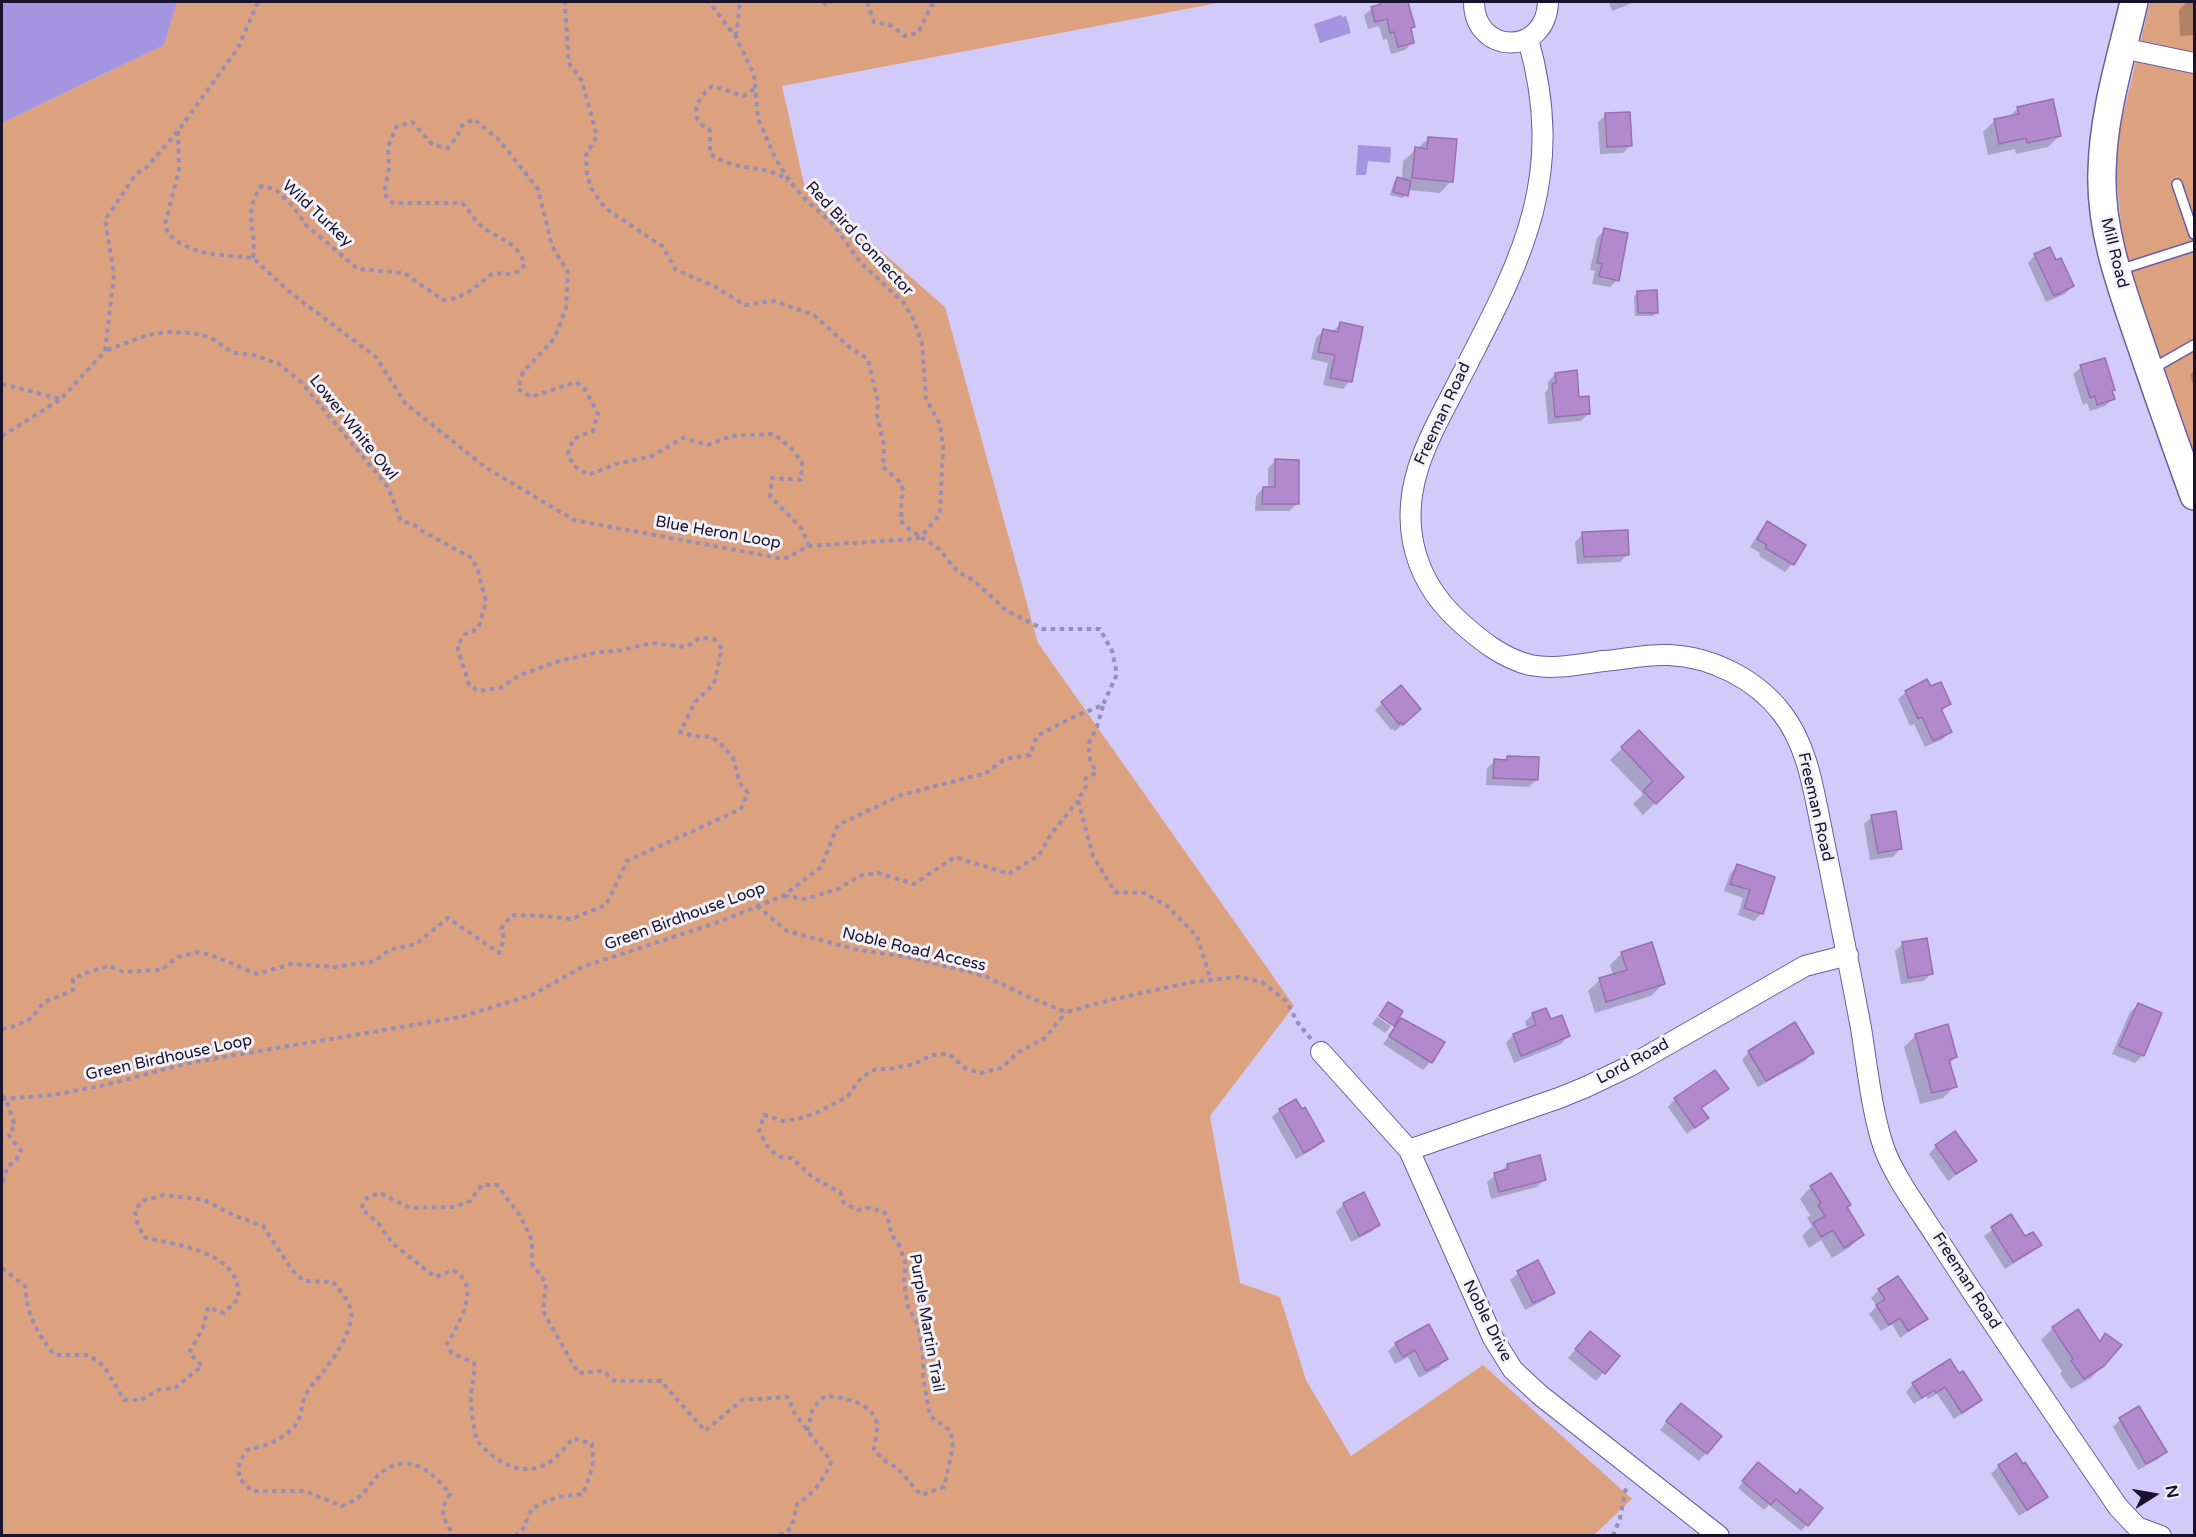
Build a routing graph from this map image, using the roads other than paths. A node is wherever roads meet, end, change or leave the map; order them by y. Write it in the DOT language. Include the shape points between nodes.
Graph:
graph roads {
  1 [pos="1474,2"];
  2 [pos="1548,2"];
  3 [pos="2133,2"];
  4 [pos="1528,39"];
  5 [pos="2122,48"];
  6 [pos="2194,63"];
  7 [pos="2177,184"];
  8 [pos="2194,234"];
  9 [pos="2194,246"];
  10 [pos="2116,270"];
  11 [pos="2194,345"];
  12 [pos="2150,370"];
  13 [pos="2194,496"];
  14 [pos="1848,955"];
  15 [pos="1321,1052"];
  16 [pos="1409,1149"];
  17 [pos="1719,1536"];
  18 [pos="2161,1536"];
  1 -- 4 [label="street" via="1476,19 1488,35 1511,43"];
  2 -- 4 [label="street" via="1543,24"];
  3 -- 5 [label="main road, Mill Road"];
  4 -- 14 [label="street, Freeman Road" via="1543,123 1538,195 1520,254 1413,479 1410,519 1418,559 1444,606 1483,642 1514,660 1553,666 1643,656 1683,657 1743,678 1767,697 1792,727 1807,763"];
  5 -- 6 [label="street"];
  5 -- 10 [label="main road, Mill Road" via="2105,125 2102,173 2106,228"];
  7 -- 8 [label="lane"];
  9 -- 10 [label="lane"];
  10 -- 12 [label="main road, Mill Road"];
  11 -- 12 [label="lane"];
  12 -- 13 [label="main road, Mill Road"];
  14 -- 16 [label="street, Lord Road" via="1805,966 1586,1087"];
  14 -- 18 [label="street, Freeman Road" via="1879,1131 1889,1160 1976,1298 2118,1507 2137,1527"];
  15 -- 16 [label="street, Noble Drive"];
  16 -- 17 [label="street, Noble Drive" via="1503,1356 1525,1383"];
}
